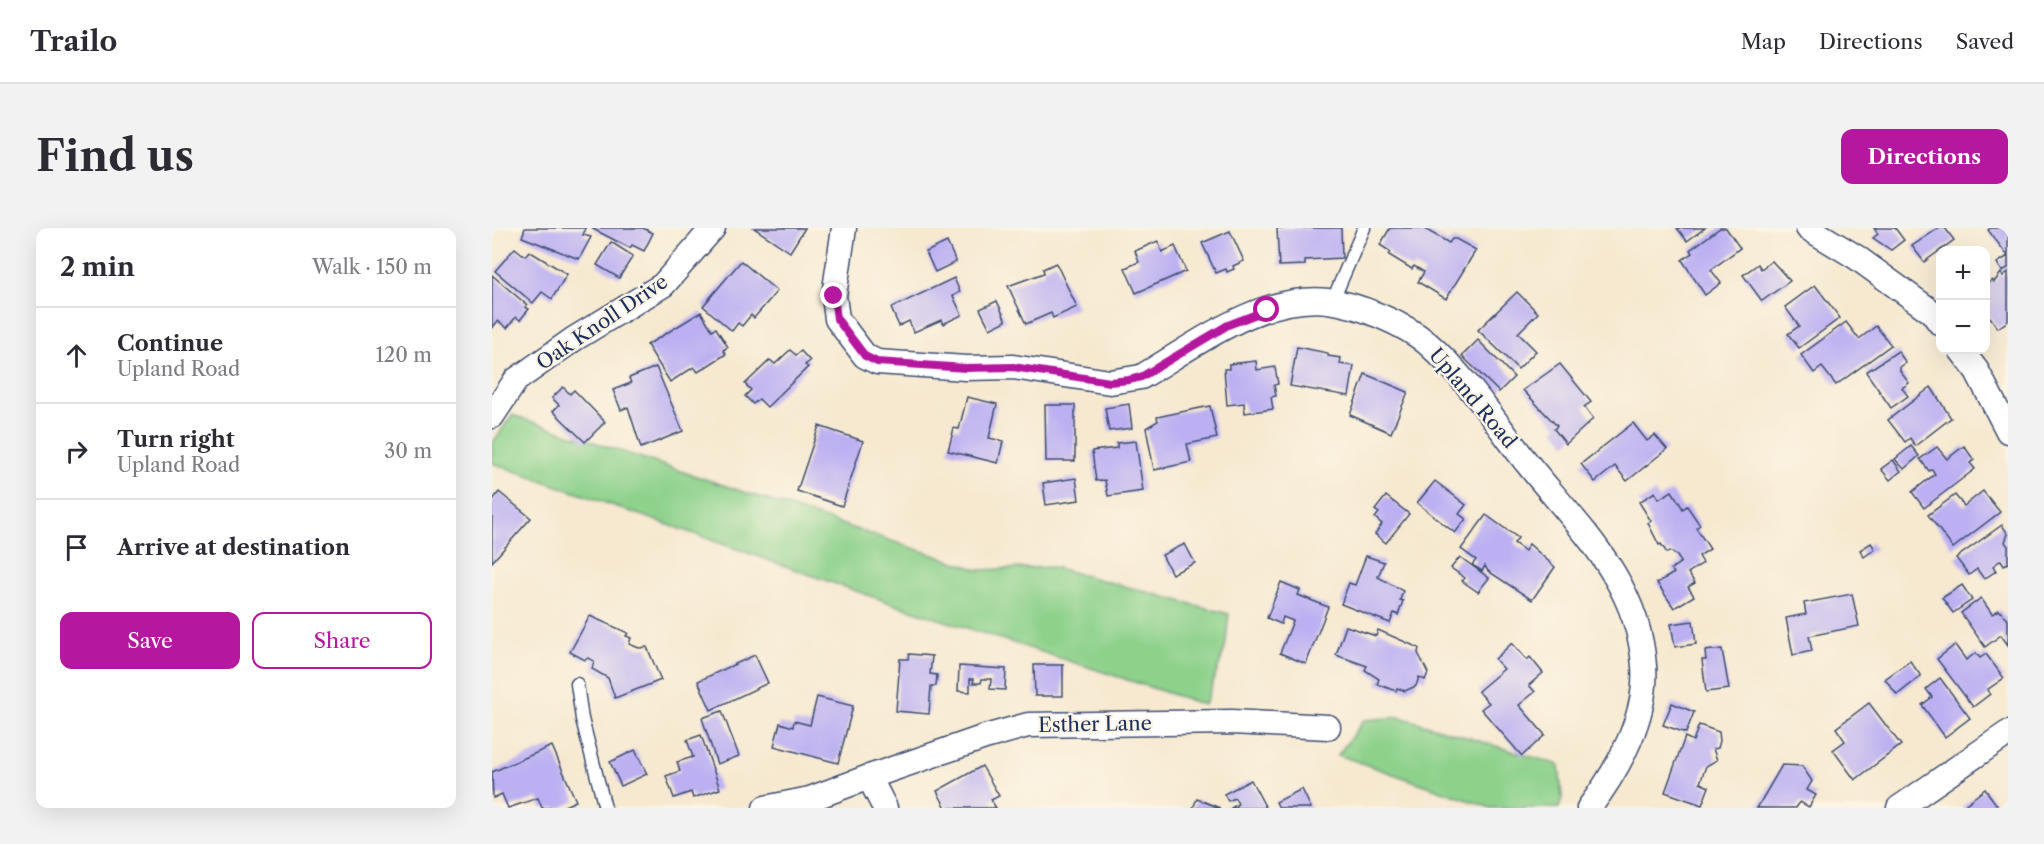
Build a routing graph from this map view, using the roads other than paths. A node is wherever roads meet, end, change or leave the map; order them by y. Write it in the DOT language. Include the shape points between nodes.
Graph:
graph roads {
  1 [pos="713,228"];
  2 [pos="844,228"];
  3 [pos="1364,228"];
  4 [pos="1808,228"];
  5 [pos="1332,302"];
  6 [pos="1936,316"];
  7 [pos="1964,354"];
  8 [pos="492,416"];
  9 [pos="2008,431"];
  10 [pos="577,684"];
  11 [pos="1328,728"];
  12 [pos="2008,733"];
  13 [pos="869,777"];
  14 [pos="605,808"];
  15 [pos="765,808"];
  16 [pos="885,808"];
  17 [pos="1589,808"];
  18 [pos="1899,808"];
  1 -- 8 [label="street, Oak Knoll Drive" via="663,285 516,380"];
  2 -- 5 [label="street, Upland Road" via="834,296 837,319 865,356 877,362 1013,367 1110,382 1129,380 1248,317 1287,303"];
  3 -- 5 [label="lane"];
  4 -- 6 [label="street" via="1856,257"];
  5 -- 17 [label="street, Upland Road" via="1402,326 1427,343 1461,378 1598,546 1625,591 1644,667 1642,700 1628,742"];
  7 -- 9 [label="street"];
  10 -- 14 [label="lane"];
  11 -- 13 [label="street, Esther Lane" via="1232,722 1028,725"];
  12 -- 18 [label="street"];
  13 -- 15 [label="street, Esther Lane" via="810,800"];
  13 -- 16 [label="street"];
}
